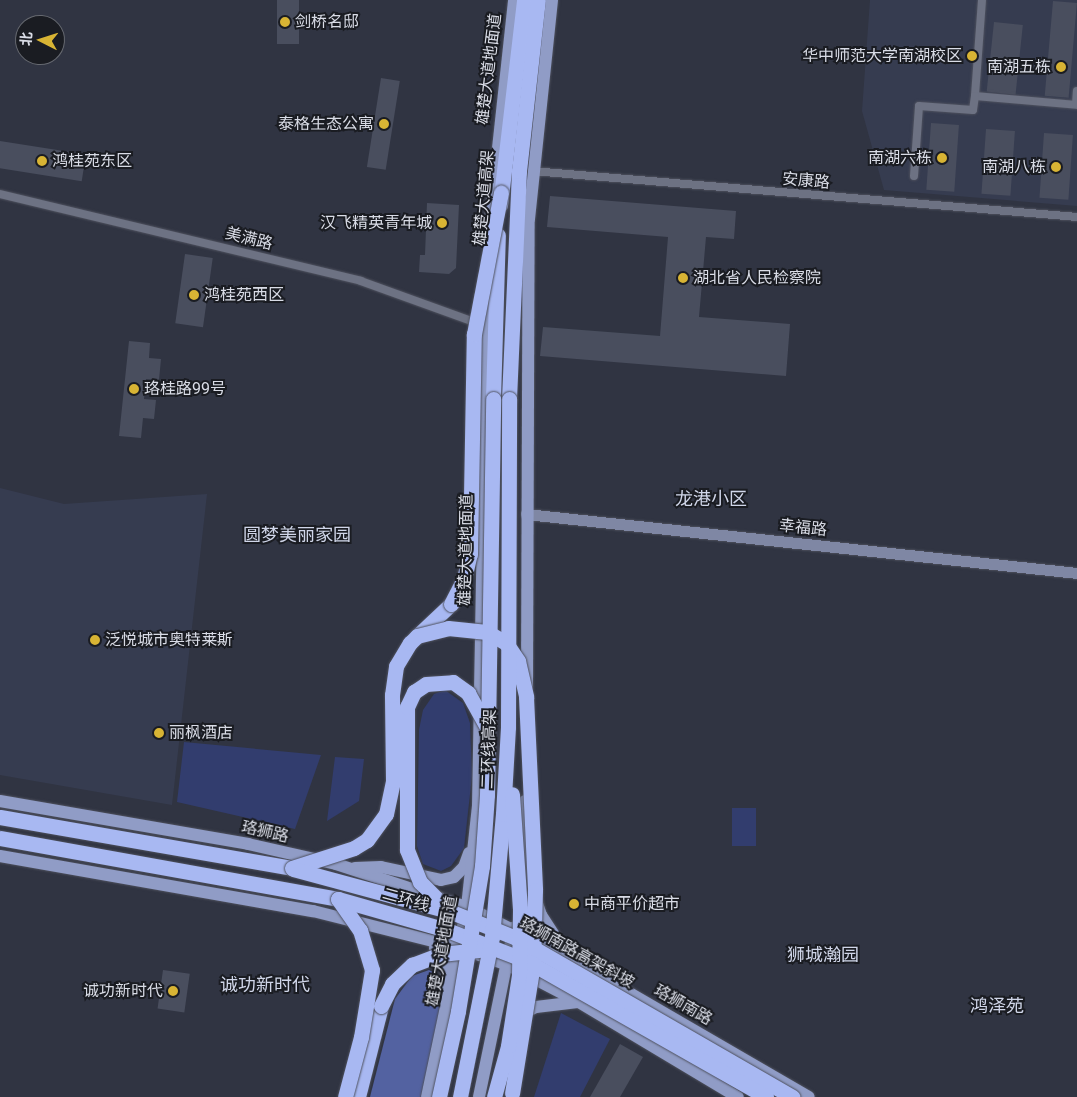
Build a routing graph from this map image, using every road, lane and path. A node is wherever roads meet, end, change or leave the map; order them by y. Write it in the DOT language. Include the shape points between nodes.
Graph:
graph roads {
  1 [pos="514,0"];
  2 [pos="524,0"];
  3 [pos="538,0"];
  4 [pos="552,0"];
  5 [pos="982,0"];
  6 [pos="1077,91"];
  7 [pos="975,96"];
  8 [pos="1077,104"];
  9 [pos="532,171"];
  10 [pos="914,176"];
  11 [pos="501,193"];
  12 [pos="0,194"];
  13 [pos="1077,217"];
  14 [pos="485,328"];
  15 [pos="509,399"];
  16 [pos="526,514"];
  17 [pos="1077,573"];
  18 [pos="416,636"];
  19 [pos="488,727"];
  20 [pos="508,727"];
  21 [pos="0,801"];
  22 [pos="0,817"];
  23 [pos="477,817"];
  24 [pos="0,838"];
  25 [pos="0,856"];
  26 [pos="523,863"];
  27 [pos="292,868"];
  28 [pos="350,869"];
  29 [pos="338,900"];
  30 [pos="467,907"];
  31 [pos="450,912"];
  32 [pos="514,928"];
  33 [pos="421,936"];
  34 [pos="460,948"];
  35 [pos="506,958"];
  36 [pos="569,958"];
  37 [pos="579,1002"];
  38 [pos="449,1009"];
  39 [pos="490,1050"];
  40 [pos="345,1097"];
  41 [pos="358,1097"];
  42 [pos="427,1097"];
  43 [pos="438,1097"];
  44 [pos="460,1097"];
  45 [pos="479,1097"];
  46 [pos="494,1097"];
  47 [pos="510,1097"];
  48 [pos="738,1097"];
  49 [pos="766,1097"];
  50 [pos="792,1097"];
  51 [pos="810,1097"];
  1 -- 14 [label="main road, 雄楚大道地面道" via="493,181"];
  2 -- 11 [label="highway, 雄楚大道高架"];
  3 -- 15 [label="highway, 雄楚大道高架" via="518,171"];
  4 -- 9 [label="main road"];
  5 -- 7 [label="street"];
  6 -- 8 [label="street"];
  7 -- 8 [label="street"];
  7 -- 10 [label="street" via="973,110 920,106"];
  9 -- 13 [label="street, 安康路"];
  9 -- 16 [label="main road"];
  11 -- 18 [label="highway, bridge" via="474,334 470,554 464,579 451,604"];
  11 -- 19 [label="highway, 雄楚大道高架, bridge" via="493,399"];
  12 -- 14 [label="street, 美满路" via="361,281"];
  14 -- 23 [label="main road, 雄楚大道地面道"];
  15 -- 20 [label="highway, 二环线高架, bridge"];
  16 -- 17 [label="street, 幸福路"];
  16 -- 26 [label="main road" via="528,654"];
  18 -- 27 [label="highway, bridge" via="396,666 392,695 393,780 391,797 378,829 354,848"];
  18 -- 47 [label="highway, bridge" via="448,628 470,628 506,643 518,661 526,698 535,890 533,964"];
  19 -- 31 [label="highway, bridge" via="468,693 453,682 426,684 414,692 407,706 407,850 420,882"];
  19 -- 43 [label="highway, 雄楚大道高架, bridge" via="482,866 465,972"];
  20 -- 44 [label="highway, 二环线高架, bridge" via="492,937"];
  20 -- 46 [label="highway, bridge" via="520,909 519,975 508,1046"];
  21 -- 28 [label="main road, 珞狮路" via="238,842"];
  22 -- 27 [label="highway, 珞狮南路高架斜坡"];
  23 -- 28 [label="main road" via="464,868 454,877 431,880 381,868"];
  23 -- 30 [label="main road, 雄楚大道地面道"];
  24 -- 29 [label="highway, 二环线"];
  25 -- 33 [label="main road" via="313,911"];
  26 -- 32 [label="main road"];
  26 -- 36 [label="main road" via="541,915"];
  27 -- 31 [label="highway, 珞狮南路高架斜坡, bridge"];
  28 -- 30 [label="main road, 珞狮路"];
  29 -- 35 [label="highway, 二环线, bridge" via="446,930"];
  29 -- 40 [label="highway, bridge" via="360,930 372,970 361,1036"];
  30 -- 32 [label="main road, 珞狮路"];
  30 -- 34 [label="main road, 雄楚大道地面道"];
  31 -- 50 [label="highway, 珞狮南路高架斜坡, bridge" via="542,950"];
  32 -- 35 [label="main road"];
  32 -- 36 [label="main road, 珞狮南路"];
  33 -- 34 [label="main road"];
  33 -- 38 [label="main road" via="443,960"];
  34 -- 35 [label="main road"];
  34 -- 38 [label="main road, 雄楚大道地面道"];
  35 -- 37 [label="main road"];
  35 -- 39 [label="main road"];
  35 -- 41 [label="highway, bridge" via="441,954 402,973 382,1006"];
  35 -- 49 [label="highway, 二环线, bridge"];
  36 -- 51 [label="main road, 珞狮南路"];
  37 -- 39 [label="main road" via="536,1007 516,1017"];
  37 -- 48 [label="main road"];
  38 -- 42 [label="main road, 雄楚大道地面道"];
  39 -- 45 [label="main road"];
}
